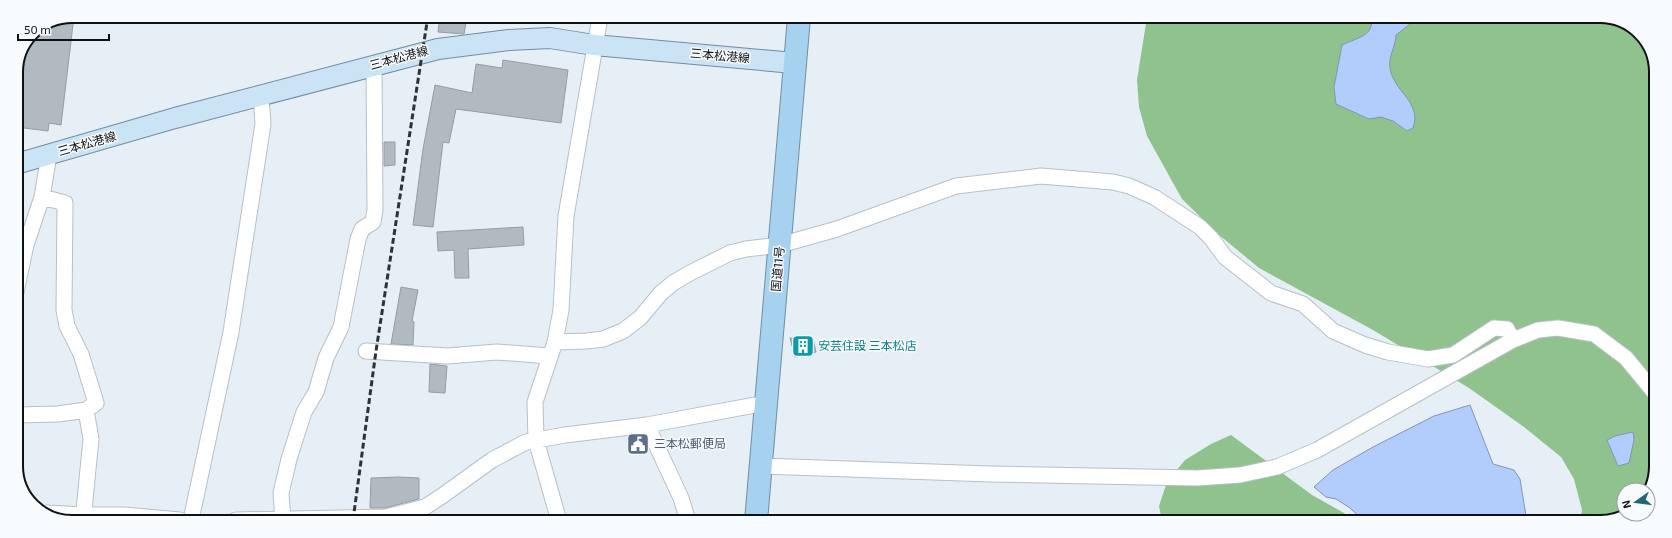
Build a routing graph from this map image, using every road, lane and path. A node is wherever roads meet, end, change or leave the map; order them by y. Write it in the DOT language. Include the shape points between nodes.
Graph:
graph roads {
  1 [pos="599,23"];
  2 [pos="798,23"];
  3 [pos="594,45"];
  4 [pos="794,63"];
  5 [pos="374,65"];
  6 [pos="261,96"];
  7 [pos="49,155"];
  8 [pos="23,162"];
  9 [pos="42,197"];
  10 [pos="780,245"];
  11 [pos="23,259"];
  12 [pos="1513,340"];
  13 [pos="552,349"];
  14 [pos="366,351"];
  15 [pos="1649,386"];
  16 [pos="766,403"];
  17 [pos="86,410"];
  18 [pos="23,415"];
  19 [pos="647,425"];
  20 [pos="536,440"];
  21 [pos="761,466"];
  22 [pos="83,515"];
  23 [pos="192,515"];
  24 [pos="283,515"];
  25 [pos="395,515"];
  26 [pos="557,515"];
  27 [pos="686,515"];
  28 [pos="757,515"];
  1 -- 3 [label="street"];
  2 -- 4 [label="highway, 国道11号"];
  3 -- 4 [label="main road, 三本松港線"];
  3 -- 5 [label="main road, 三本松港線" via="550,38 532,38 430,50"];
  3 -- 13 [label="street" via="566,216 561,310"];
  4 -- 10 [label="highway, 国道11号"];
  5 -- 6 [label="main road, 三本松港線"];
  5 -- 24 [label="street" via="373,222 362,229 358,239 341,327 326,358 316,392 304,412 289,459 281,493"];
  6 -- 7 [label="main road, 三本松港線"];
  6 -- 23 [label="street" via="263,124 232,332"];
  7 -- 8 [label="main road, 三本松港線"];
  7 -- 9 [label="street"];
  9 -- 11 [label="street"];
  9 -- 17 [label="street" via="64,203 64,310 67,326 81,354 96,403"];
  10 -- 12 [label="street" via="956,186 1041,176 1113,182 1129,186 1160,202 1200,228 1225,257 1271,293 1303,304 1333,331 1365,345 1388,352 1428,358 1453,355 1494,328 1507,329"];
  10 -- 13 [label="street" via="730,253 690,273 661,293 632,325 614,335"];
  10 -- 16 [label="highway, 国道11号"];
  12 -- 15 [label="street" via="1538,330 1558,328 1594,334 1626,358"];
  12 -- 21 [label="street" via="1317,450 1277,467 1240,475 1196,478"];
  13 -- 14 [label="street" via="447,356"];
  13 -- 20 [label="street" via="535,402"];
  16 -- 19 [label="street"];
  16 -- 21 [label="highway, 国道11号"];
  17 -- 18 [label="street"];
  17 -- 22 [label="street" via="91,439"];
  19 -- 20 [label="street"];
  19 -- 27 [label="street" via="681,498"];
  20 -- 25 [label="street" via="526,442 492,460 425,506"];
  20 -- 26 [label="street"];
  21 -- 28 [label="highway, 国道11号"];
}
